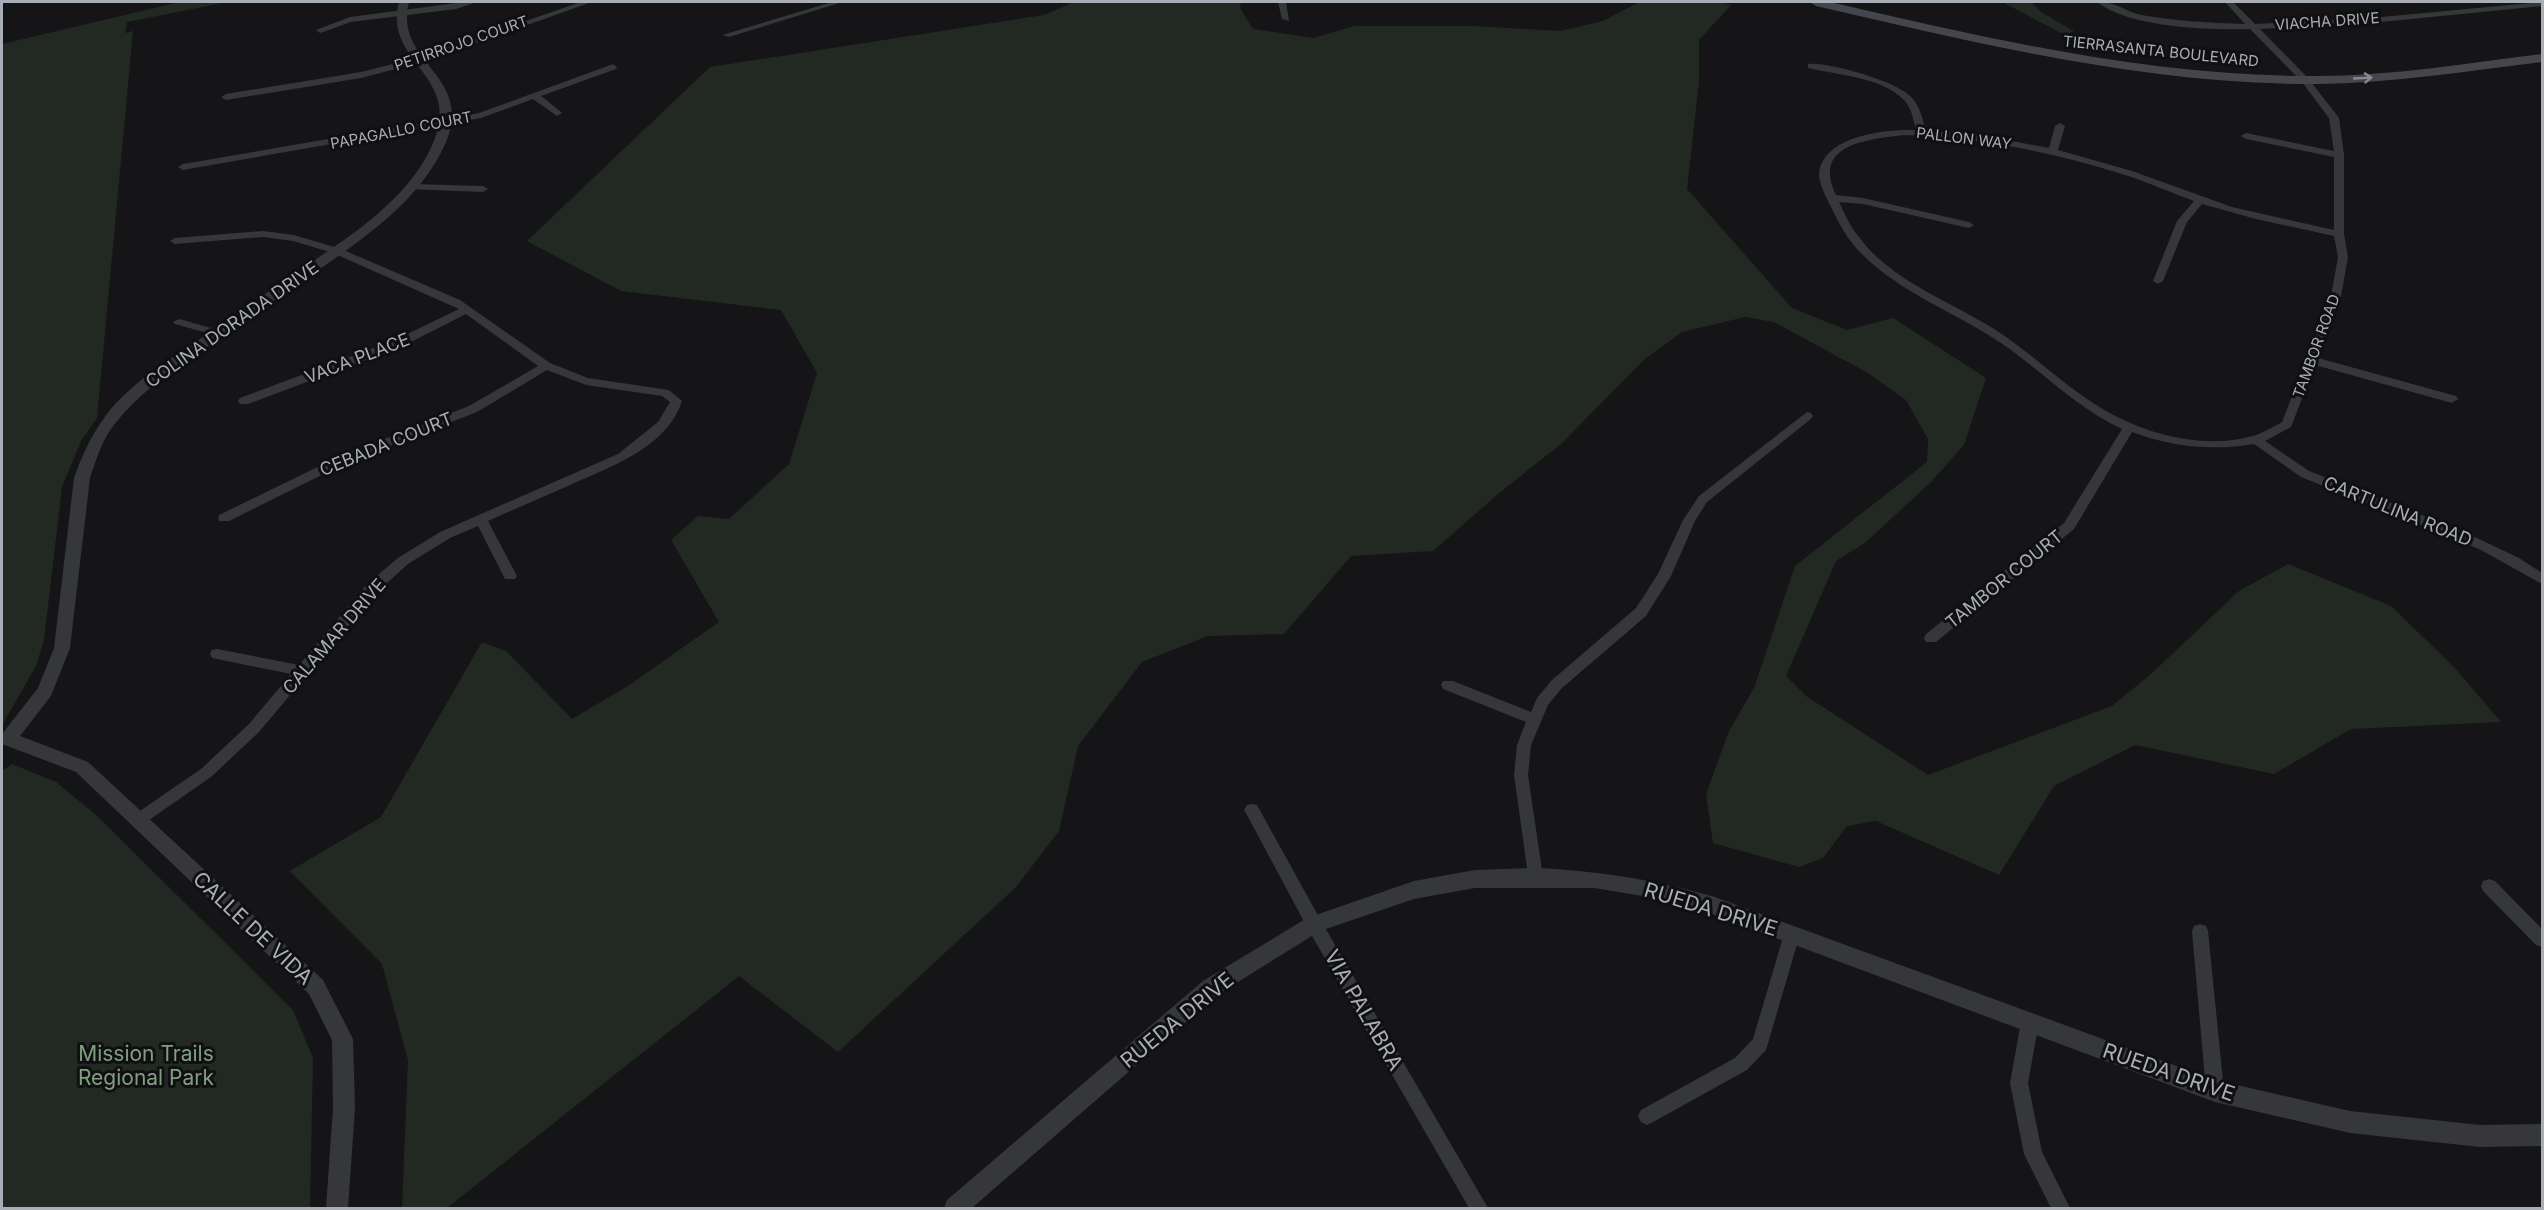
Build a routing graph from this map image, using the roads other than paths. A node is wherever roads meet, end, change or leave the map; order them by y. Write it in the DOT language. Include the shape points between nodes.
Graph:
graph roads {
  1 [pos="473,2"];
  2 [pos="588,2"];
  3 [pos="839,2"];
  4 [pos="1282,2"];
  5 [pos="1816,2"];
  6 [pos="1858,2"];
  7 [pos="2101,2"];
  8 [pos="2229,2"];
  9 [pos="2542,3"];
  10 [pos="402,8"];
  11 [pos="1286,19"];
  12 [pos="2255,27"];
  13 [pos="320,30"];
  14 [pos="726,35"];
  15 [pos="2542,45"];
  16 [pos="2542,58"];
  17 [pos="420,60"];
  18 [pos="1811,66"];
  19 [pos="613,67"];
  20 [pos="2293,68"];
  21 [pos="2305,80"];
  22 [pos="534,95"];
  23 [pos="226,96"];
  24 [pos="557,113"];
  25 [pos="446,122"];
  26 [pos="2060,126"];
  27 [pos="1921,131"];
  28 [pos="2246,136"];
  29 [pos="2052,153"];
  30 [pos="2339,155"];
  31 [pos="183,167"];
  32 [pos="411,187"];
  33 [pos="483,189"];
  34 [pos="1832,198"];
  35 [pos="2200,200"];
  36 [pos="1969,225"];
  37 [pos="2339,234"];
  38 [pos="175,241"];
  39 [pos="337,251"];
  40 [pos="2158,281"];
  41 [pos="466,309"];
  42 [pos="178,322"];
  43 [pos="218,333"];
  44 [pos="2311,360"];
  45 [pos="546,366"];
  46 [pos="2452,399"];
  47 [pos="244,401"];
  48 [pos="1807,416"];
  49 [pos="2130,426"];
  50 [pos="2256,440"];
  51 [pos="224,518"];
  52 [pos="481,520"];
  53 [pos="510,576"];
  54 [pos="2542,579"];
  55 [pos="1931,638"];
  56 [pos="217,654"];
  57 [pos="302,671"];
  58 [pos="1448,685"];
  59 [pos="1534,719"];
  60 [pos="5,743"];
  61 [pos="1252,810"];
  62 [pos="139,820"];
  63 [pos="1535,877"];
  64 [pos="2489,886"];
  65 [pos="1314,924"];
  66 [pos="2200,931"];
  67 [pos="1792,934"];
  68 [pos="2542,940"];
  69 [pos="2030,1022"];
  70 [pos="2215,1090"];
  71 [pos="1647,1116"];
  72 [pos="2542,1135"];
  73 [pos="337,1209"];
  74 [pos="955,1209"];
  75 [pos="1479,1209"];
  76 [pos="2061,1209"];
  1 -- 10 [label="street"];
  2 -- 17 [label="street, PETIRROJO COURT"];
  3 -- 14 [label="street"];
  4 -- 11 [label="street"];
  5 -- 21 [label="main road, TIERRASANTA BOULEVARD" via="2100,64 2210,76"];
  6 -- 20 [label="main road, TIERRASANTA BOULEVARD" via="2097,53 2202,65"];
  7 -- 12 [label="street, VIACHA DRIVE" via="2124,14 2152,21"];
  8 -- 12 [label="street, TAMBOR ROAD"];
  9 -- 12 [label="street, VIACHA DRIVE"];
  10 -- 13 [label="street"];
  10 -- 17 [label="street" via="399,27"];
  12 -- 20 [label="street, TAMBOR ROAD"];
  15 -- 20 [label="main road, TIERRASANTA BOULEVARD" via="2369,65"];
  21 -- 16 [label="main road, TIERRASANTA BOULEVARD, one-way" via="2370,77"];
  17 -- 23 [label="street, PETIRROJO COURT" via="361,75"];
  17 -- 25 [label="street" via="443,96"];
  18 -- 27 [label="street" via="1897,89 1915,107"];
  19 -- 22 [label="street, PAPAGALLO COURT"];
  20 -- 21 [label="street, TAMBOR ROAD"];
  21 -- 30 [label="street, TAMBOR ROAD" via="2334,118"];
  22 -- 24 [label="street"];
  22 -- 25 [label="street, PAPAGALLO COURT" via="481,115"];
  25 -- 31 [label="street, PAPAGALLO COURT"];
  25 -- 32 [label="street, COLINA DORADA DRIVE" via="427,168"];
  26 -- 29 [label="street"];
  27 -- 29 [label="street, PALLON WAY"];
  27 -- 34 [label="street, PALLON WAY" via="1873,135 1840,148 1828,158 1822,174"];
  28 -- 30 [label="street"];
  29 -- 35 [label="street, PALLON WAY" via="2131,174"];
  30 -- 37 [label="street, TAMBOR ROAD"];
  32 -- 33 [label="street"];
  32 -- 39 [label="street, COLINA DORADA DRIVE"];
  34 -- 36 [label="street" via="1863,201"];
  34 -- 49 [label="street, PALLON WAY" via="1860,245 1899,279 1967,316 2089,405"];
  35 -- 37 [label="street, PALLON WAY"];
  35 -- 40 [label="street" via="2182,221"];
  37 -- 44 [label="street, TAMBOR ROAD" via="2343,257 2336,296"];
  38 -- 39 [label="street" via="263,234 294,238"];
  39 -- 41 [label="street"];
  39 -- 43 [label="street, COLINA DORADA DRIVE"];
  41 -- 45 [label="street"];
  41 -- 47 [label="street, VACA PLACE" via="399,343"];
  42 -- 43 [label="street"];
  43 -- 60 [label="street, COLINA DORADA DRIVE" via="151,379 122,406 90,455 82,478 62,648 45,691"];
  44 -- 46 [label="street"];
  44 -- 50 [label="street, TAMBOR ROAD" via="2287,424"];
  45 -- 51 [label="street, CEBADA COURT" via="473,409 342,460"];
  45 -- 52 [label="street, CALAMAR DRIVE" via="586,381 665,393 676,400 674,412 622,457"];
  48 -- 59 [label="street" via="1703,499 1641,612 1557,684"];
  49 -- 50 [label="street, TAMBOR ROAD" via="2174,440 2214,445"];
  49 -- 55 [label="street, TAMBOR COURT" via="2069,526"];
  50 -- 54 [label="street, CARTULINA ROAD" via="2306,474 2468,537"];
  52 -- 53 [label="street"];
  52 -- 57 [label="street, CALAMAR DRIVE" via="446,535 403,561 371,590"];
  56 -- 57 [label="street"];
  57 -- 62 [label="street, CALAMAR DRIVE" via="254,728 206,773"];
  58 -- 59 [label="street"];
  59 -- 63 [label="street" via="1524,745 1521,775"];
  60 -- 62 [label="street, CALLE DE VIDA" via="82,767"];
  61 -- 65 [label="street, VIA PALABRA"];
  62 -- 73 [label="street, CALLE DE VIDA" via="316,987 342,1039 344,1108"];
  63 -- 65 [label="street, RUEDA DRIVE" via="1475,879 1414,890"];
  63 -- 67 [label="street, RUEDA DRIVE" via="1594,879 1649,888 1712,905"];
  64 -- 68 [label="street"];
  65 -- 74 [label="street, RUEDA DRIVE" via="1210,988"];
  65 -- 75 [label="street, VIA PALABRA"];
  66 -- 70 [label="street"];
  67 -- 69 [label="street, RUEDA DRIVE"];
  67 -- 71 [label="street" via="1760,1044 1741,1064"];
  69 -- 70 [label="street, RUEDA DRIVE"];
  69 -- 76 [label="street" via="2019,1083 2033,1154"];
  70 -- 72 [label="street, RUEDA DRIVE" via="2350,1122 2480,1136"];
}
